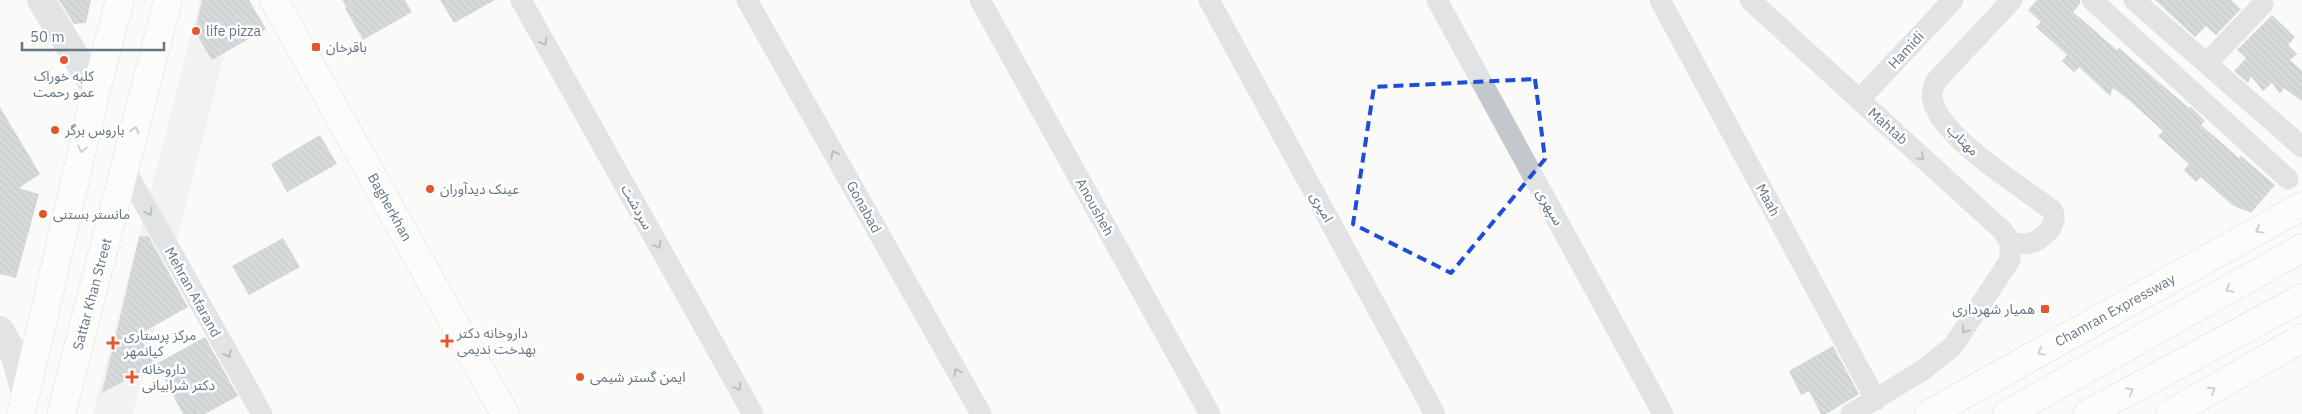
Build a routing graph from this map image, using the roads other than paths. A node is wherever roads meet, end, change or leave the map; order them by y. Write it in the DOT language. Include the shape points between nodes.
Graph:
graph roads {
  1 [pos="41,0"];
  2 [pos="120,0"];
  3 [pos="168,0"];
  4 [pos="274,0"];
  5 [pos="521,0"];
  6 [pos="747,0"];
  7 [pos="980,0"];
  8 [pos="1210,0"];
  9 [pos="1437,0"];
  10 [pos="1660,0"];
  11 [pos="1750,0"];
  12 [pos="1953,0"];
  13 [pos="2012,0"];
  14 [pos="2092,0"];
  15 [pos="2134,0"];
  16 [pos="2263,4"];
  17 [pos="2207,63"];
  18 [pos="96,90"];
  19 [pos="1859,100"];
  20 [pos="2302,147"];
  21 [pos="125,169"];
  22 [pos="2288,179"];
  23 [pos="2302,206"];
  24 [pos="2010,242"];
  25 [pos="2302,248"];
  26 [pos="2302,298"];
  27 [pos="3,334"];
  28 [pos="38,334"];
  29 [pos="2302,338"];
  30 [pos="78,347"];
  31 [pos="1876,400"];
  32 [pos="25,407"];
  33 [pos="48,414"];
  34 [pos="61,414"];
  35 [pos="262,414"];
  36 [pos="505,414"];
  37 [pos="754,414"];
  38 [pos="980,414"];
  39 [pos="1210,414"];
  40 [pos="1435,414"];
  41 [pos="1663,414"];
  42 [pos="1851,414"];
  43 [pos="1929,414"];
  44 [pos="2007,414"];
  45 [pos="2087,414"];
  46 [pos="2170,414"];
  1 -- 18 [label="street"];
  2 -- 18 [label="main road"];
  21 -- 3 [label="main road, Sattar Khan Street, one-way"];
  4 -- 36 [label="main road, Bagherkhan"];
  5 -- 37 [label="street, سردشت, one-way"];
  38 -- 6 [label="street, Gonabad, one-way"];
  7 -- 39 [label="street, Anousheh"];
  8 -- 40 [label="street, امیری"];
  9 -- 41 [label="street, سپهری"];
  10 -- 31 [label="street, Maah"];
  11 -- 19 [label="street, Mahtab"];
  12 -- 19 [label="street, Hamidi"];
  13 -- 24 [label="street, مهتاب" via="1935,82 1932,96 1937,110 1964,145 2056,216 2055,222 2038,241 2026,244"];
  14 -- 22 [label="street"];
  15 -- 17 [label="street"];
  16 -- 17 [label="street"];
  17 -- 20 [label="street"];
  18 -- 28 [label="main road, one-way"];
  19 -- 24 [label="street, Mahtab, one-way" via="2003,231"];
  21 -- 30 [label="main road, Sattar Khan Street"];
  21 -- 35 [label="street, Mehran Afarand, one-way"];
  23 -- 43 [label="main road, Chamran Expressway, one-way"];
  24 -- 31 [label="street, one-way" via="2010,260 1953,346 1924,370"];
  25 -- 44 [label="main road, one-way"];
  45 -- 26 [label="main road, one-way"];
  27 -- 28 [label="street" via="16,345 24,344"];
  27 -- 32 [label="street" via="18,364"];
  28 -- 30 [label="main road" via="44,361 54,366 63,365"];
  28 -- 32 [label="main road"];
  46 -- 29 [label="main road, one-way"];
  30 -- 34 [label="main road, Sattar Khan Street"];
  31 -- 42 [label="street"];
  32 -- 33 [label="main road"];
}
